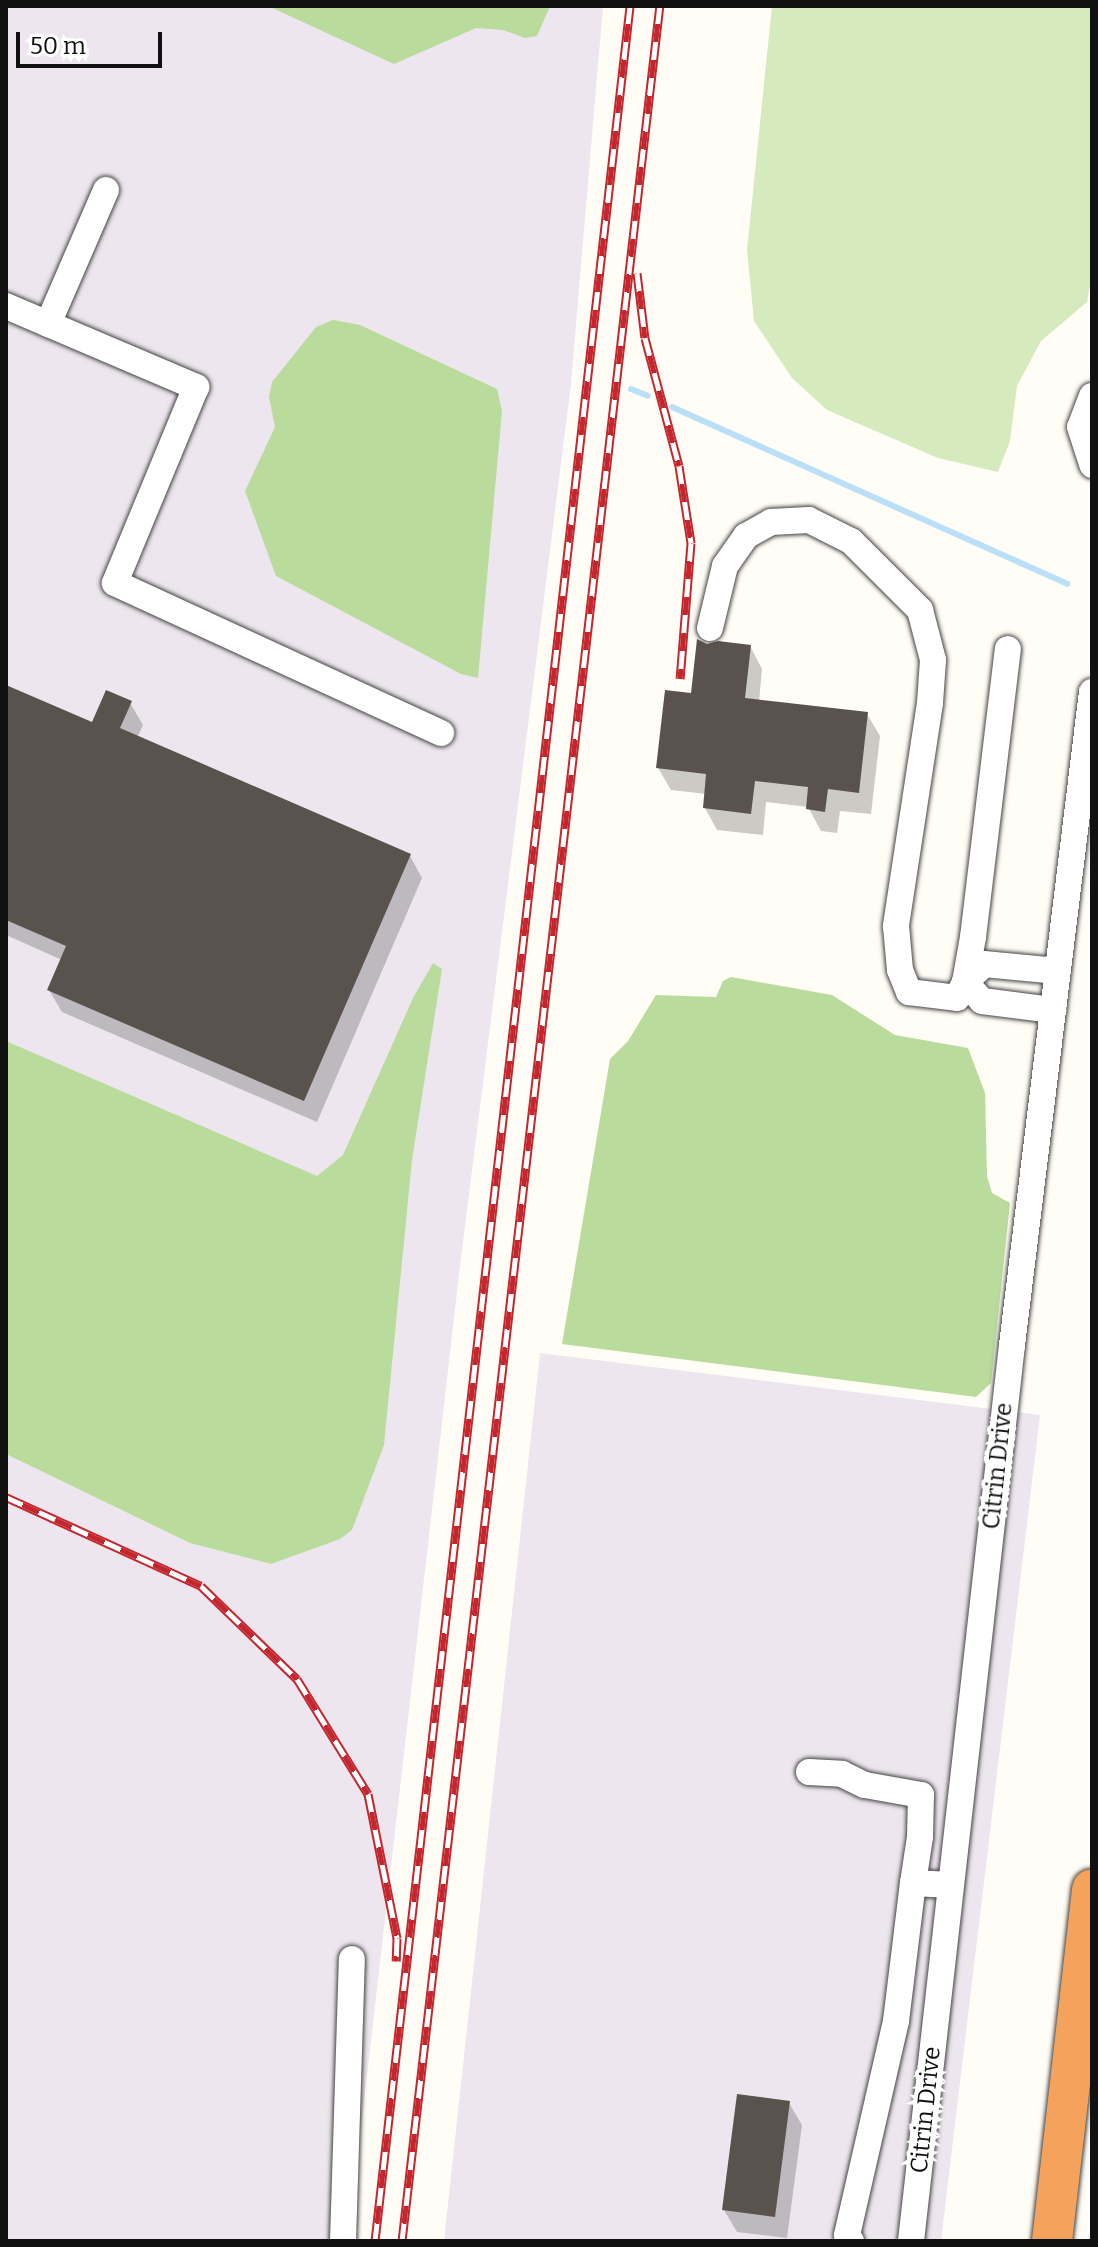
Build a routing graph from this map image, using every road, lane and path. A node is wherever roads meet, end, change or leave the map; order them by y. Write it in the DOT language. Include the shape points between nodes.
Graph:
graph roads {
  1 [pos="106,190"];
  2 [pos="6,306"];
  3 [pos="48,324"];
  4 [pos="1092,396"];
  5 [pos="1092,465"];
  6 [pos="710,628"];
  7 [pos="1008,649"];
  8 [pos="1092,692"];
  9 [pos="441,733"];
  10 [pos="1058,971"];
  11 [pos="965,982"];
  12 [pos="1053,1010"];
  13 [pos="809,1772"];
  14 [pos="913,1883"];
  15 [pos="951,1885"];
  16 [pos="1092,1889"];
  17 [pos="352,1959"];
  18 [pos="343,2241"];
  19 [pos="851,2241"];
  20 [pos="911,2241"];
  21 [pos="1052,2241"];
  1 -- 3 [label="street"];
  2 -- 3 [label="street"];
  3 -- 9 [label="street" via="196,387 115,583"];
  4 -- 5 [label="street" via="1080,427"];
  6 -- 11 [label="street" via="725,566 746,536 771,522 809,520 851,541 920,610 933,660 896,926 900,970 909,992 957,998"];
  7 -- 11 [label="street"];
  8 -- 10 [label="street, Citrin Drive"];
  10 -- 11 [label="street" via="984,964"];
  10 -- 12 [label="street, Citrin Drive"];
  11 -- 12 [label="street" via="982,1001"];
  12 -- 15 [label="street, Citrin Drive"];
  13 -- 14 [label="street" via="842,1774 865,1785 921,1795"];
  14 -- 15 [label="street"];
  14 -- 19 [label="street" via="896,2021 847,2235"];
  15 -- 20 [label="street, Citrin Drive"];
  16 -- 21 [label="highway"];
  17 -- 18 [label="street"];
}
